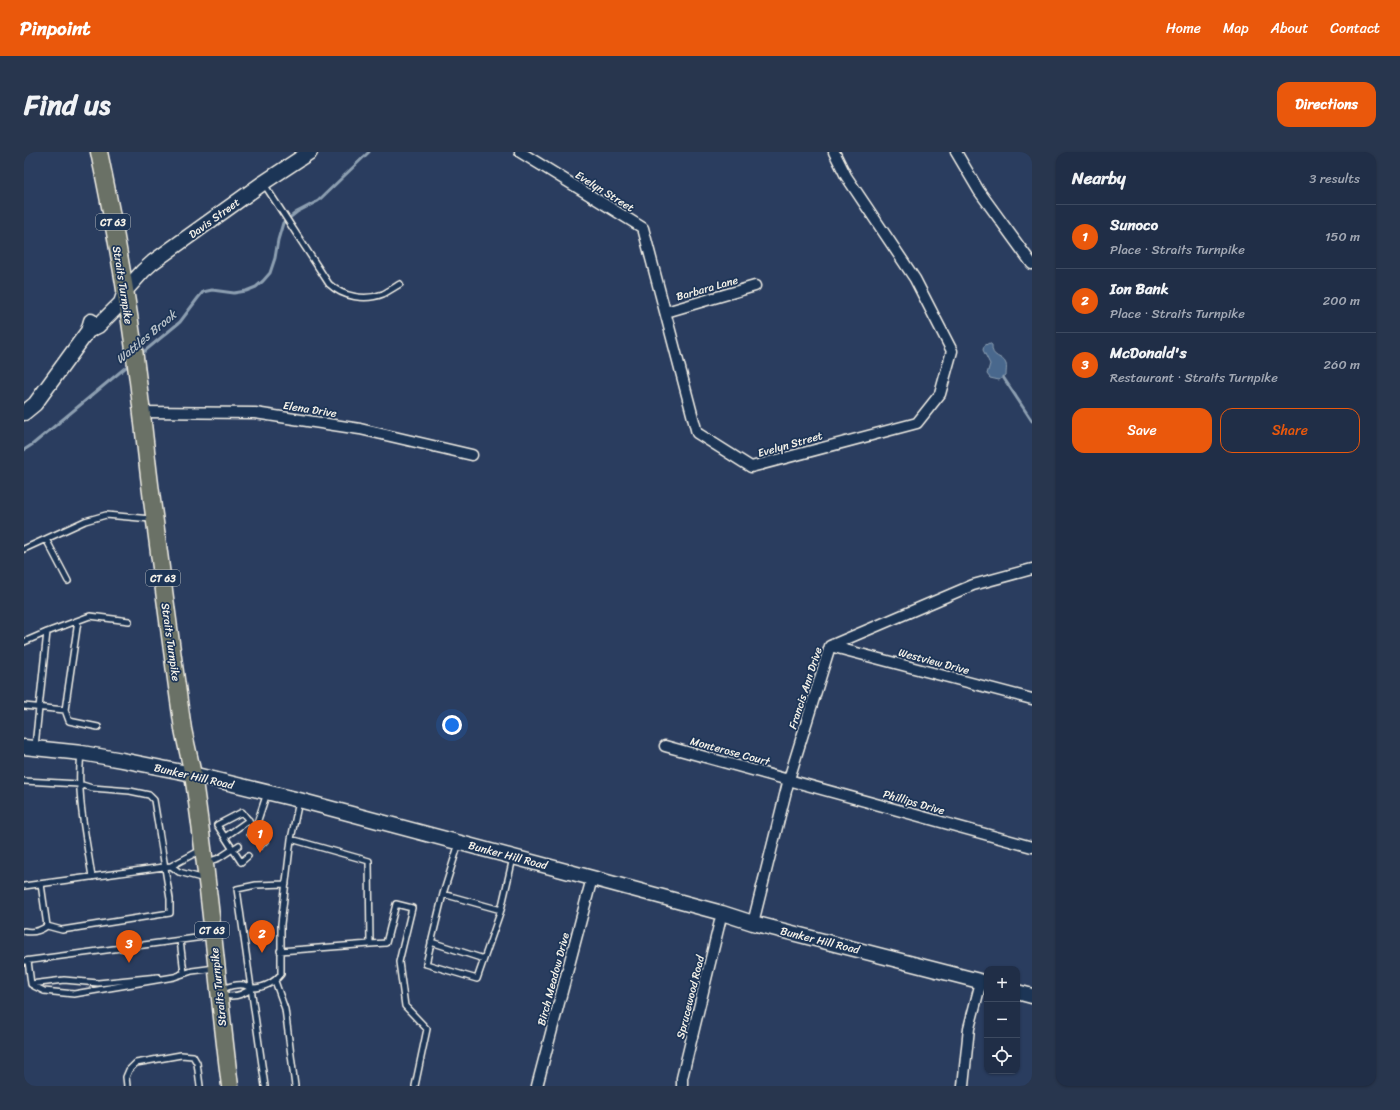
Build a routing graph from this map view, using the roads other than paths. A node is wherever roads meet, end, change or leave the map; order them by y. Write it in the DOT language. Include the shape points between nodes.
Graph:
graph roads {
  1 [pos="99,152"];
  2 [pos="310,152"];
  3 [pos="520,152"];
  4 [pos="834,152"];
  5 [pos="956,152"];
  6 [pos="263,183"];
  7 [pos="1032,264"];
  8 [pos="400,284"];
  9 [pos="755,286"];
  10 [pos="125,291"];
  11 [pos="666,312"];
  12 [pos="24,412"];
  13 [pos="141,412"];
  14 [pos="472,455"];
  15 [pos="154,519"];
  16 [pos="46,539"];
  17 [pos="24,549"];
  18 [pos="1032,569"];
  19 [pos="68,581"];
  20 [pos="78,621"];
  21 [pos="128,621"];
  22 [pos="47,632"];
  23 [pos="24,642"];
  24 [pos="830,646"];
  25 [pos="1032,699"];
  26 [pos="24,706"];
  27 [pos="38,708"];
  28 [pos="65,710"];
  29 [pos="98,727"];
  30 [pos="665,746"];
  31 [pos="29,747"];
  32 [pos="82,753"];
  33 [pos="192,774"];
  34 [pos="789,779"];
  35 [pos="24,781"];
  36 [pos="79,784"];
  37 [pos="267,793"];
  38 [pos="299,800"];
  39 [pos="248,820"];
  40 [pos="256,829"];
  41 [pos="250,834"];
  42 [pos="225,838"];
  43 [pos="291,839"];
  44 [pos="460,842"];
  45 [pos="238,845"];
  46 [pos="260,846"];
  47 [pos="1032,847"];
  48 [pos="233,849"];
  49 [pos="203,856"];
  50 [pos="248,856"];
  51 [pos="513,857"];
  52 [pos="170,866"];
  53 [pos="164,867"];
  54 [pos="92,877"];
  55 [pos="592,878"];
  56 [pos="206,879"];
  57 [pos="41,884"];
  58 [pos="286,884"];
  59 [pos="24,886"];
  60 [pos="444,894"];
  61 [pos="501,910"];
  62 [pos="722,913"];
  63 [pos="753,923"];
  64 [pos="47,926"];
  65 [pos="24,931"];
  66 [pos="213,936"];
  67 [pos="180,940"];
  68 [pos="431,942"];
  69 [pos="370,944"];
  70 [pos="280,951"];
  71 [pos="484,959"];
  72 [pos="26,961"];
  73 [pos="216,968"];
  74 [pos="184,973"];
  75 [pos="276,981"];
  76 [pos="984,982"];
  77 [pos="31,984"];
  78 [pos="252,988"];
  79 [pos="219,993"];
  80 [pos="1020,993"];
  81 [pos="1032,996"];
  82 [pos="127,1086"];
  83 [pos="200,1086"];
  84 [pos="230,1086"];
  85 [pos="265,1086"];
  86 [pos="295,1086"];
  87 [pos="415,1086"];
  88 [pos="537,1086"];
  89 [pos="682,1086"];
  90 [pos="963,1086"];
  1 -- 10 [label="main road, Straits Turnpike / CT 63"];
  2 -- 6 [label="main road, Davis Street"];
  3 -- 11 [label="street, Evelyn Street" via="643,228"];
  4 -- 11 [label="street, Evelyn Street" via="846,176 915,279 952,351 940,394 917,423 751,467 697,433"];
  5 -- 7 [label="street" via="979,191"];
  6 -- 8 [label="lane" via="328,284 336,291 356,297 367,297 383,294"];
  6 -- 10 [label="main road, Davis Street" via="153,262"];
  9 -- 11 [label="street, Barbara Lane"];
  10 -- 12 [label="main road, Davis Street" via="121,303 98,326 88,330 35,404"];
  10 -- 13 [label="main road, Straits Turnpike / CT 63"];
  13 -- 14 [label="street, Elena Drive" via="255,413 360,429"];
  13 -- 15 [label="main road, Straits Turnpike / CT 63"];
  15 -- 16 [label="lane" via="106,515 85,521"];
  15 -- 33 [label="main road, Straits Turnpike / CT 63"];
  16 -- 17 [label="lane"];
  16 -- 19 [label="lane"];
  18 -- 24 [label="street, Francis Ann Drive" via="973,585"];
  20 -- 21 [label="lane" via="90,616"];
  20 -- 22 [label="lane"];
  20 -- 28 [label="lane"];
  22 -- 23 [label="lane"];
  22 -- 27 [label="lane"];
  24 -- 25 [label="street, Westview Drive"];
  24 -- 34 [label="street, Francis Ann Drive"];
  26 -- 27 [label="lane"];
  27 -- 28 [label="lane"];
  27 -- 31 [label="lane"];
  28 -- 29 [label="lane" via="69,721"];
  30 -- 34 [label="street, Monterose Court"];
  31 -- 32 [label="main road, Bunker Hill Road"];
  32 -- 33 [label="main road, Bunker Hill Road"];
  32 -- 36 [label="lane"];
  33 -- 37 [label="main road, Bunker Hill Road"];
  33 -- 49 [label="main road, Straits Turnpike / CT 63"];
  34 -- 47 [label="street, Phillips Drive"];
  34 -- 63 [label="street, Francis Ann Drive"];
  35 -- 36 [label="lane"];
  36 -- 53 [label="lane" via="149,795 154,800"];
  36 -- 54 [label="lane"];
  37 -- 38 [label="main road, Bunker Hill Road"];
  37 -- 40 [label="lane"];
  38 -- 43 [label="lane"];
  38 -- 44 [label="main road, Bunker Hill Road"];
  39 -- 40 [label="lane"];
  39 -- 42 [label="lane"];
  39 -- 42 [label="lane" via="242,812 217,825"];
  40 -- 41 [label="lane"];
  40 -- 46 [label="lane" via="265,841"];
  42 -- 48 [label="lane"];
  43 -- 58 [label="lane"];
  43 -- 69 [label="lane" via="369,861"];
  44 -- 51 [label="main road, Bunker Hill Road"];
  44 -- 60 [label="lane"];
  45 -- 48 [label="lane"];
  48 -- 49 [label="lane" via="219,858"];
  48 -- 50 [label="lane" via="241,862"];
  49 -- 52 [label="lane"];
  49 -- 56 [label="main road, Straits Turnpike / CT 63"];
  51 -- 55 [label="main road, Bunker Hill Road"];
  51 -- 61 [label="lane"];
  52 -- 53 [label="lane"];
  52 -- 56 [label="lane" via="179,872"];
  53 -- 54 [label="lane"];
  53 -- 64 [label="lane" via="170,913 62,930"];
  54 -- 57 [label="lane"];
  55 -- 62 [label="main road, Bunker Hill Road"];
  55 -- 88 [label="street, Birch Meadow Drive"];
  56 -- 66 [label="main road, Straits Turnpike / CT 63"];
  57 -- 59 [label="lane"];
  57 -- 64 [label="lane"];
  58 -- 70 [label="lane"];
  58 -- 78 [label="lane" via="256,885 237,889"];
  60 -- 61 [label="lane"];
  60 -- 68 [label="lane"];
  61 -- 71 [label="lane"];
  62 -- 63 [label="main road, Bunker Hill Road"];
  62 -- 89 [label="street, Sprucewood Road"];
  63 -- 76 [label="main road, Bunker Hill Road"];
  64 -- 65 [label="lane" via="42,930"];
  66 -- 67 [label="lane"];
  66 -- 73 [label="main road, Straits Turnpike / CT 63"];
  67 -- 72 [label="lane"];
  67 -- 74 [label="lane"];
  68 -- 71 [label="lane"];
  68 -- 71 [label="lane" via="426,964 477,979"];
  69 -- 70 [label="lane"];
  69 -- 87 [label="lane" via="386,944 396,904 412,908 399,962 405,1006 427,1029"];
  70 -- 75 [label="lane" via="281,974"];
  72 -- 77 [label="lane"];
  73 -- 74 [label="lane"];
  73 -- 79 [label="main road, Straits Turnpike / CT 63"];
  74 -- 77 [label="lane" via="98,983 64,980"];
  74 -- 77 [label="lane" via="174,977 74,994 44,990"];
  75 -- 78 [label="lane"];
  75 -- 86 [label="lane" via="285,1009"];
  76 -- 90 [label="street" via="969,1028"];
  78 -- 79 [label="lane" via="244,994 227,996"];
  78 -- 79 [label="lane" via="243,985 226,987"];
  78 -- 85 [label="lane"];
  79 -- 84 [label="main road, Straits Turnpike / CT 63"];
  80 -- 81 [label="main road"];
  82 -- 83 [label="lane" via="126,1077 136,1062 180,1055 193,1056 197,1063"];
}
